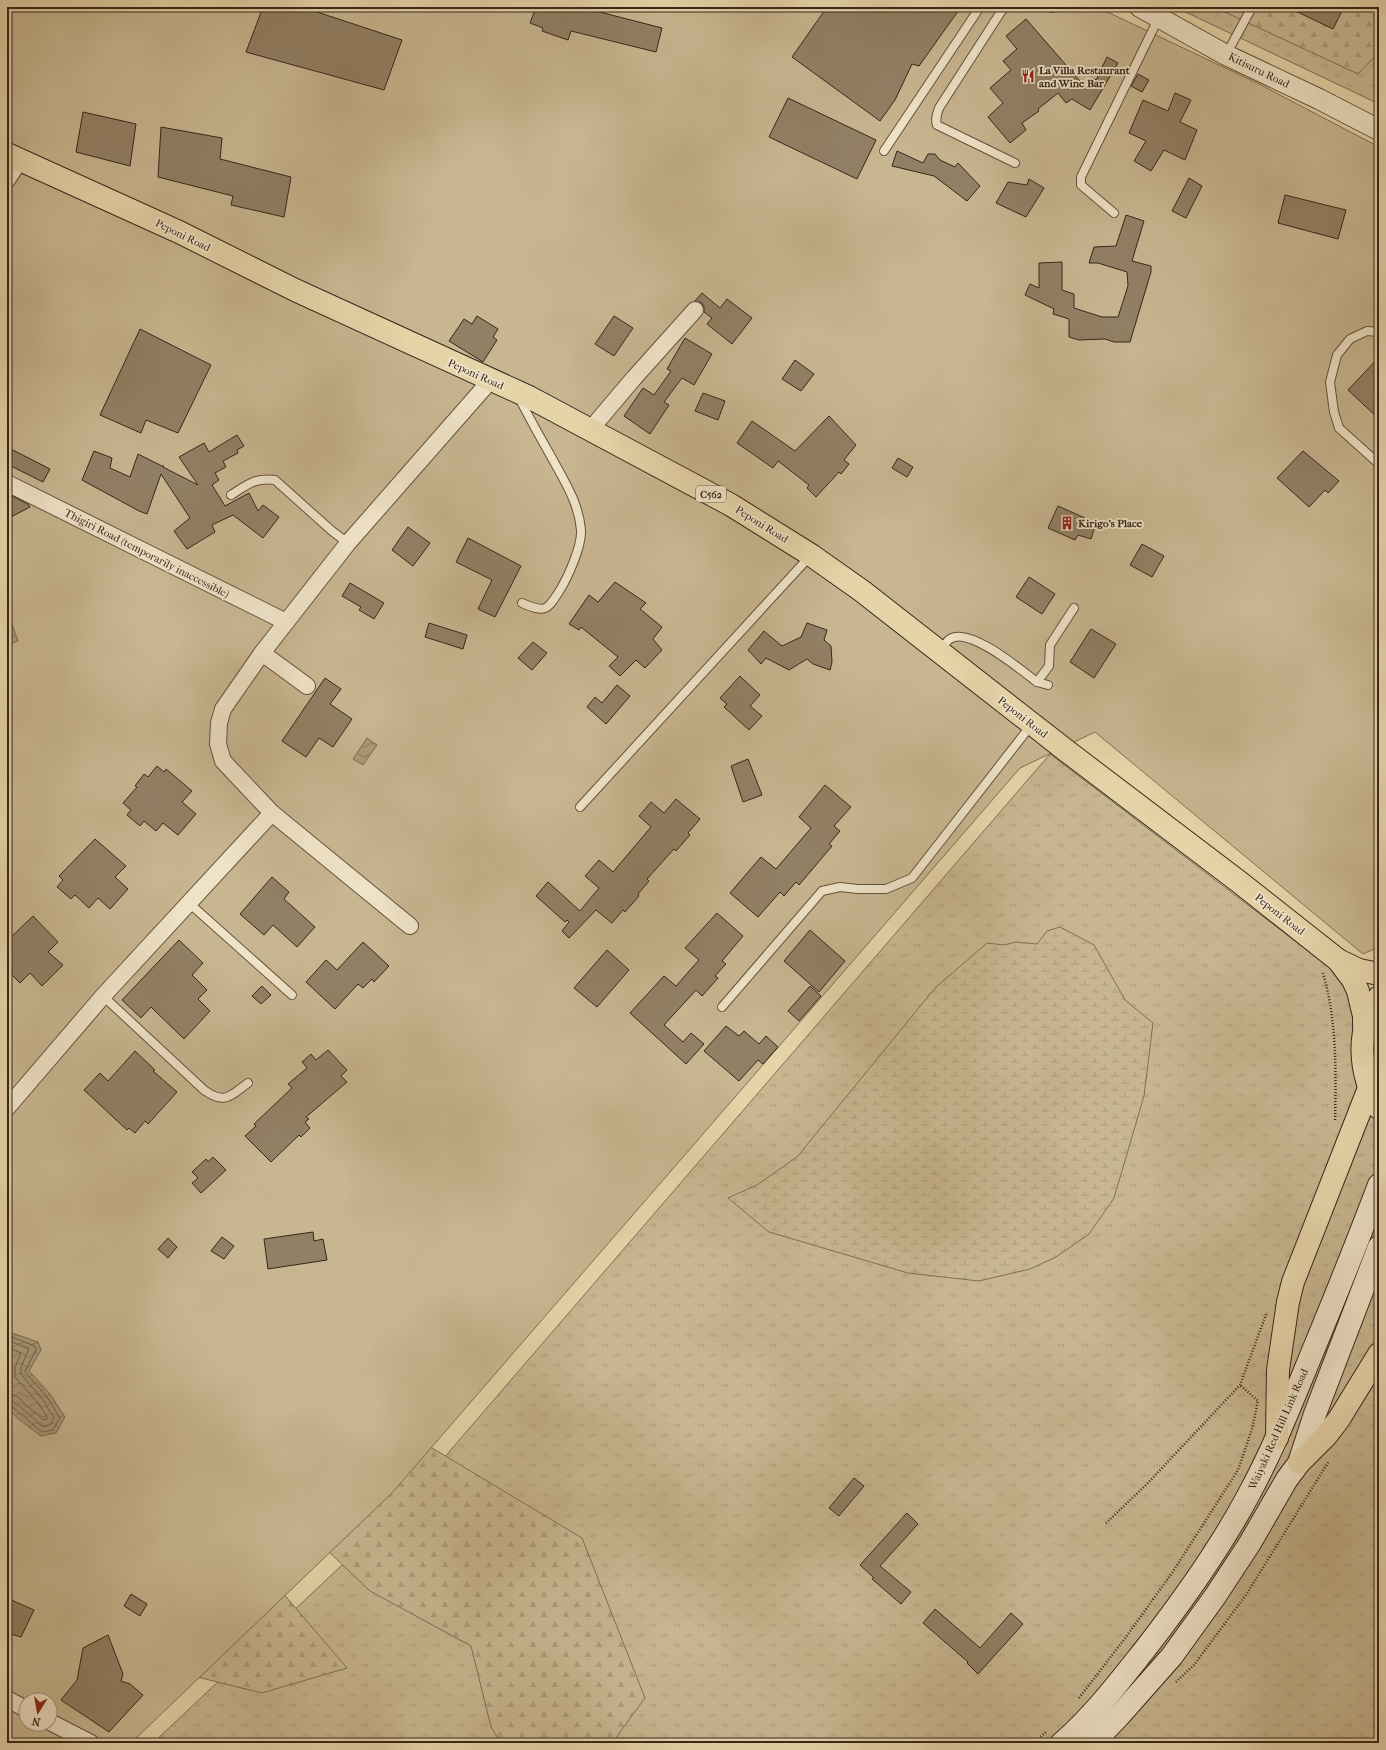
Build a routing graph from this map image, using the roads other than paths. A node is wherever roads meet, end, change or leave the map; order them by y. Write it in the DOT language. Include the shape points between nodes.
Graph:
graph roads {
  1 [pos="980,7"];
  2 [pos="1004,7"];
  3 [pos="1140,7"];
  4 [pos="1252,7"];
  5 [pos="1159,17"];
  6 [pos="1226,55"];
  7 [pos="1379,130"];
  8 [pos="884,151"];
  9 [pos="14,157"];
  10 [pos="1015,163"];
  11 [pos="7,180"];
  12 [pos="1114,213"];
  13 [pos="695,310"];
  14 [pos="1379,332"];
  15 [pos="490,381"];
  16 [pos="515,391"];
  17 [pos="590,430"];
  18 [pos="1379,464"];
  19 [pos="7,483"];
  20 [pos="231,495"];
  21 [pos="348,543"];
  22 [pos="811,555"];
  23 [pos="522,603"];
  24 [pos="1074,608"];
  25 [pos="286,622"];
  26 [pos="940,652"];
  27 [pos="262,653"];
  28 [pos="1037,682"];
  29 [pos="307,686"];
  30 [pos="1048,686"];
  31 [pos="1032,724"];
  32 [pos="580,806"];
  33 [pos="272,812"];
  34 [pos="189,903"];
  35 [pos="410,926"];
  36 [pos="1330,966"];
  37 [pos="1379,974"];
  38 [pos="292,995"];
  39 [pos="103,996"];
  40 [pos="1379,997"];
  41 [pos="722,1007"];
  42 [pos="1364,1026"];
  43 [pos="248,1083"];
  44 [pos="1369,1088"];
  45 [pos="7,1108"];
  46 [pos="1379,1108"];
  47 [pos="1379,1185"];
  48 [pos="1379,1247"];
  49 [pos="1379,1354"];
  50 [pos="1277,1438"];
  51 [pos="1299,1463"];
  52 [pos="7,1699"];
  53 [pos="18,1705"];
  54 [pos="58,1726"];
  55 [pos="1056,1736"];
  56 [pos="91,1743"];
  57 [pos="1093,1743"];
  1 -- 8 [label="lane"];
  2 -- 10 [label="lane" via="939,108 936,122 937,125"];
  3 -- 5 [label="street, Kitisuru Road"];
  4 -- 6 [label="lane"];
  5 -- 6 [label="street, Kitisuru Road"];
  5 -- 12 [label="lane" via="1081,177 1081,185"];
  6 -- 7 [label="street, Kitisuru Road"];
  9 -- 11 [label="street"];
  9 -- 15 [label="main road, Peponi Road / C562"];
  13 -- 17 [label="street"];
  14 -- 18 [label="lane" via="1367,331 1350,339 1337,355 1330,382 1339,428"];
  15 -- 16 [label="main road, Peponi Road / C562"];
  15 -- 21 [label="street"];
  16 -- 17 [label="main road, Peponi Road / C562"];
  16 -- 23 [label="lane" via="574,498 581,531 578,550 552,603 546,609 538,610"];
  17 -- 22 [label="main road, Peponi Road / C562" via="731,505"];
  19 -- 25 [label="street, Thigiri Road (temporarily inaccessible)"];
  20 -- 21 [label="lane" via="252,481 265,478 275,480 332,532"];
  21 -- 25 [label="street"];
  22 -- 26 [label="main road, Peponi Road / C562"];
  22 -- 32 [label="lane"];
  24 -- 28 [label="lane" via="1050,645 1049,666"];
  25 -- 27 [label="street"];
  26 -- 28 [label="lane" via="950,639 962,636 980,642"];
  26 -- 31 [label="main road, Peponi Road / C562"];
  27 -- 29 [label="street"];
  27 -- 33 [label="street" via="223,709 218,723 218,744 223,761"];
  28 -- 30 [label="lane"];
  31 -- 36 [label="main road, Peponi Road / C562" via="1238,881"];
  31 -- 41 [label="lane" via="912,878 886,889 840,887 822,892"];
  33 -- 34 [label="street"];
  33 -- 35 [label="street"];
  34 -- 38 [label="lane"];
  34 -- 39 [label="street"];
  36 -- 37 [label="main road, Peponi Road / C562"];
  36 -- 42 [label="main road, Peponi Road / C562" via="1353,980 1358,990"];
  39 -- 43 [label="lane" via="215,1098 230,1096"];
  39 -- 45 [label="street"];
  40 -- 42 [label="main road"];
  42 -- 44 [label="main road, Peponi Road" via="1363,1059"];
  44 -- 46 [label="main road, Peponi Road"];
  44 -- 50 [label="main road" via="1293,1282 1278,1370"];
  47 -- 50 [label="main road, Waiyaki Red Hill Link Road"];
  48 -- 51 [label="main road"];
  49 -- 51 [label="main road" via="1339,1419"];
  50 -- 55 [label="main road, Waiyaki Red Hill Link Road" via="1249,1494 1216,1550 1172,1614 1112,1691 1076,1730"];
  51 -- 57 [label="main road" via="1216,1595 1172,1656"];
  52 -- 53 [label="street"];
  54 -- 56 [label="street"];
}
